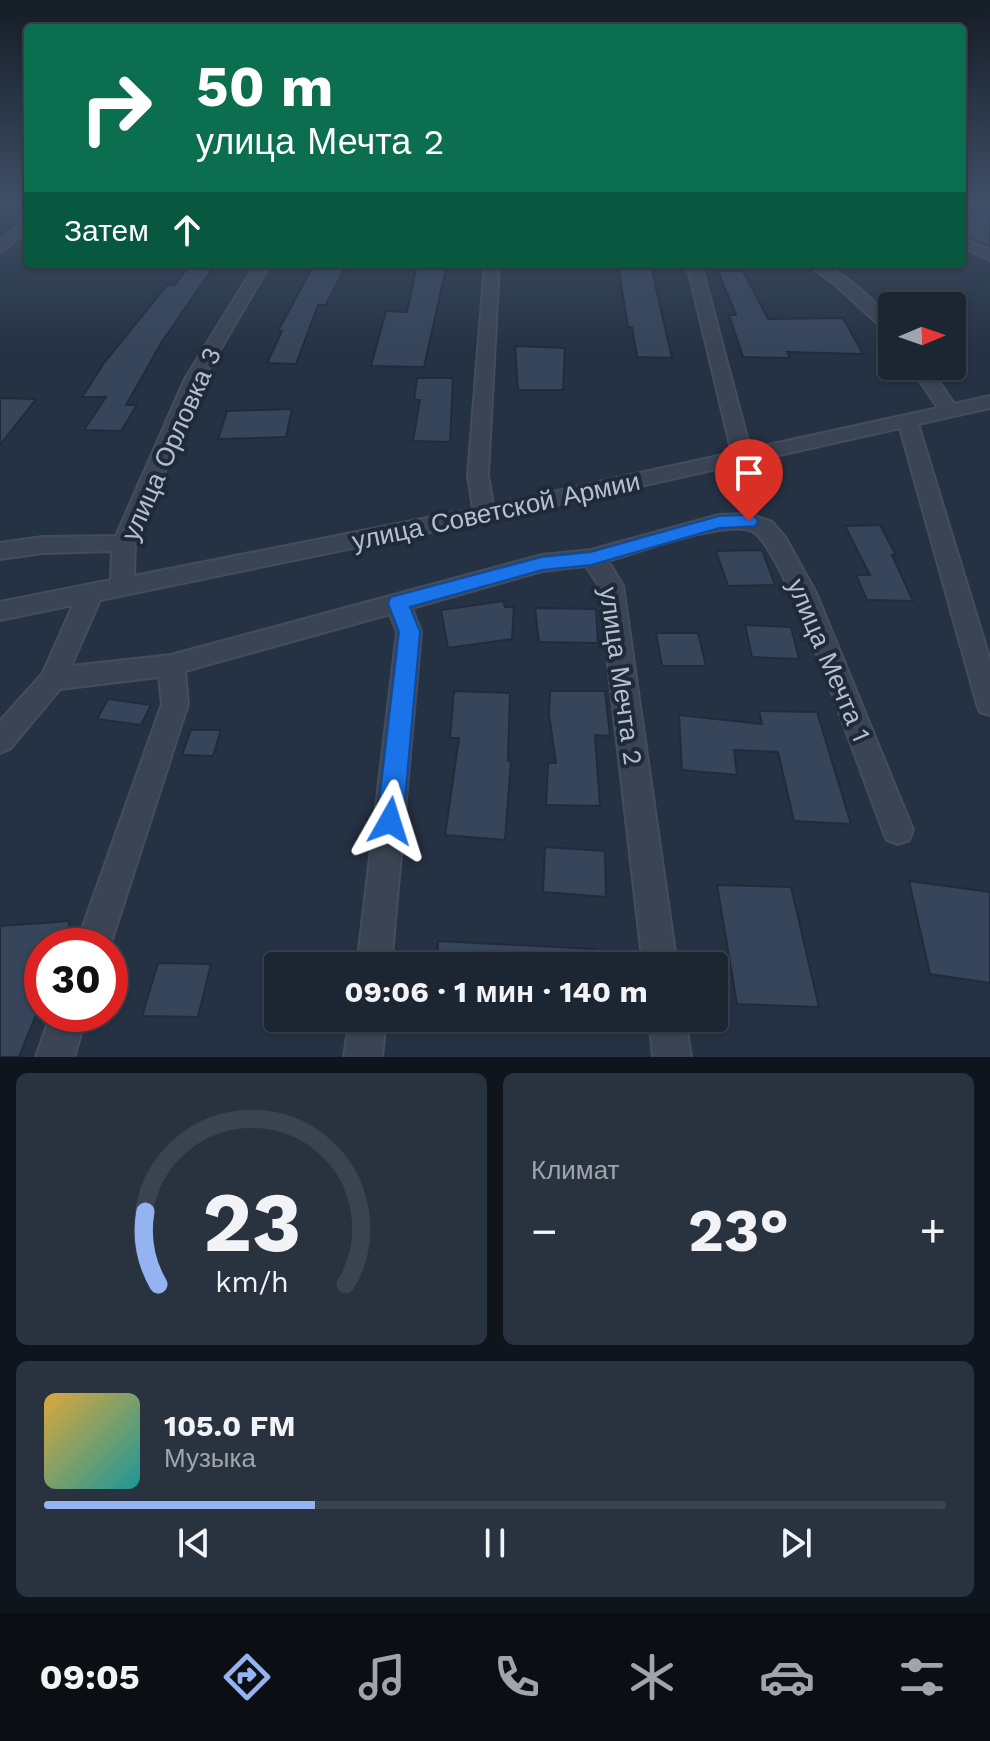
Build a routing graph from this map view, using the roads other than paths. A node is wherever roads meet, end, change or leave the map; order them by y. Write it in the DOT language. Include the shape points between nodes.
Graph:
graph roads {
  1 [pos="261,268"];
  2 [pos="492,268"];
  3 [pos="695,268"];
  4 [pos="820,268"];
  5 [pos="878,315"];
  6 [pos="928,380"];
  7 [pos="990,402"];
  8 [pos="949,411"];
  9 [pos="908,421"];
  10 [pos="743,459"];
  11 [pos="484,514"];
  12 [pos="124,543"];
  13 [pos="0,551"];
  14 [pos="591,558"];
  15 [pos="122,588"];
  16 [pos="90,594"];
  17 [pos="398,603"];
  18 [pos="0,611"];
  19 [pos="171,665"];
  20 [pos="53,679"];
  21 [pos="990,704"];
  22 [pos="0,741"];
  23 [pos="898,830"];
  24 [pos="99,928"];
  25 [pos="375,952"];
  26 [pos="658,952"];
  27 [pos="63,1032"];
  28 [pos="366,1032"];
  29 [pos="669,1032"];
  30 [pos="55,1057"];
  31 [pos="363,1057"];
  32 [pos="672,1057"];
  1 -- 12 [label="street, улица Орловка 3" via="194,379"];
  2 -- 11 [label="street" via="478,475"];
  3 -- 10 [label="street"];
  4 -- 5 [label="street"];
  6 -- 8 [label="street"];
  7 -- 8 [label="street, улица Советской Армии"];
  8 -- 9 [label="street, улица Советской Армии"];
  9 -- 10 [label="street, улица Советской Армии"];
  9 -- 21 [label="street"];
  10 -- 11 [label="street, улица Советской Армии"];
  11 -- 15 [label="street, улица Советской Армии"];
  12 -- 13 [label="street"];
  12 -- 15 [label="street, улица Орловка 3"];
  14 -- 17 [label="street, улица Мечта 2" via="542,563"];
  14 -- 23 [label="street, улица Мечта 1" via="719,522 749,521 764,527 804,593"];
  14 -- 26 [label="street, улица Мечта 2" via="611,586"];
  15 -- 16 [label="street, улица Советской Армии"];
  16 -- 18 [label="street, улица Советской Армии"];
  16 -- 20 [label="street"];
  17 -- 19 [label="street, улица Мечта 2"];
  17 -- 25 [label="street" via="409,632"];
  19 -- 20 [label="street, улица Мечта 2"];
  19 -- 24 [label="street" via="175,704"];
  20 -- 22 [label="street"];
  27 -- 30 [label="street"];
  28 -- 31 [label="street"];
  29 -- 32 [label="street"];
}
